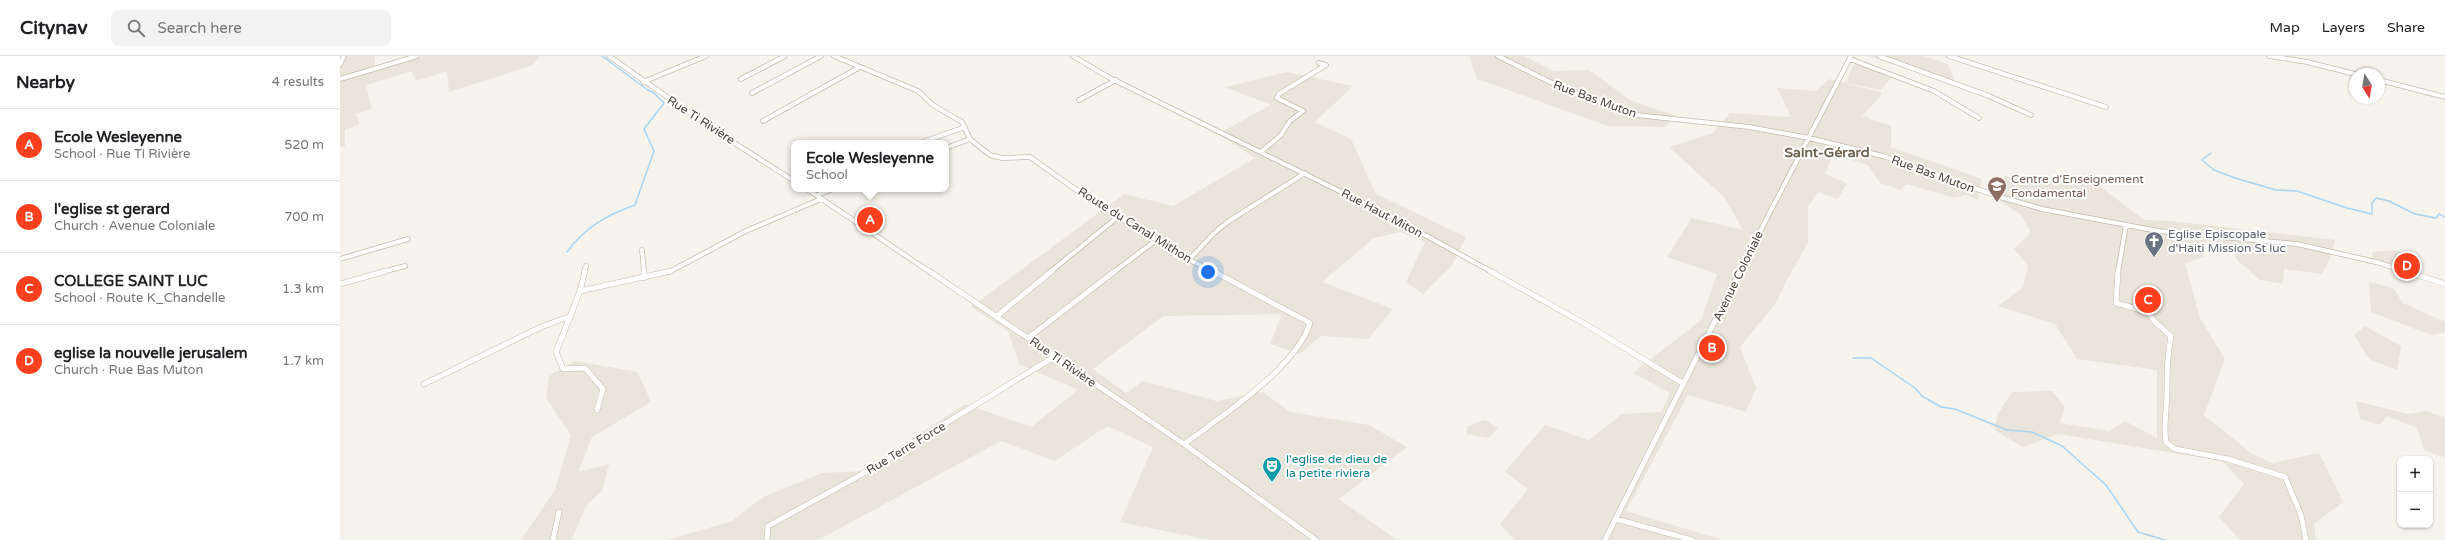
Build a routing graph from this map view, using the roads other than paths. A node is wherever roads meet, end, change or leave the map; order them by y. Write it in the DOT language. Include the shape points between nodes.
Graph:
graph roads {
  1 [pos="344,56"];
  2 [pos="417,56"];
  3 [pos="609,56"];
  4 [pos="706,56"];
  5 [pos="785,56"];
  6 [pos="821,56"];
  7 [pos="834,56"];
  8 [pos="845,56"];
  9 [pos="1073,56"];
  10 [pos="1498,56"];
  11 [pos="1879,56"];
  12 [pos="1950,56"];
  13 [pos="2269,56"];
  14 [pos="840,58"];
  15 [pos="1851,58"];
  16 [pos="1320,63"];
  17 [pos="340,64"];
  18 [pos="858,68"];
  19 [pos="2349,72"];
  20 [pos="340,79"];
  21 [pos="741,79"];
  22 [pos="1116,80"];
  23 [pos="643,82"];
  24 [pos="2385,82"];
  25 [pos="752,93"];
  26 [pos="2445,97"];
  27 [pos="1079,100"];
  28 [pos="2106,107"];
  29 [pos="2030,115"];
  30 [pos="1979,118"];
  31 [pos="763,121"];
  32 [pos="965,127"];
  33 [pos="1809,138"];
  34 [pos="970,139"];
  35 [pos="928,140"];
  36 [pos="949,147"];
  37 [pos="1262,151"];
  38 [pos="1305,173"];
  39 [pos="791,179"];
  40 [pos="812,192"];
  41 [pos="825,192"];
  42 [pos="817,195"];
  43 [pos="821,199"];
  44 [pos="1119,216"];
  45 [pos="2126,225"];
  46 [pos="408,238"];
  47 [pos="1156,240"];
  48 [pos="642,250"];
  49 [pos="340,259"];
  50 [pos="1189,260"];
  51 [pos="405,266"];
  52 [pos="586,266"];
  53 [pos="644,278"];
  54 [pos="340,284"];
  55 [pos="2445,284"];
  56 [pos="580,291"];
  57 [pos="571,316"];
  58 [pos="997,316"];
  59 [pos="1028,338"];
  60 [pos="1054,357"];
  61 [pos="424,384"];
  62 [pos="1684,384"];
  63 [pos="597,410"];
  64 [pos="1184,444"];
  65 [pos="559,512"];
  66 [pos="1616,519"];
  67 [pos="553,540"];
  68 [pos="768,540"];
  69 [pos="1316,540"];
  70 [pos="1605,540"];
  71 [pos="1692,540"];
  72 [pos="2306,540"];
  1 -- 17 [label="street"];
  2 -- 20 [label="street" via="372,72"];
  3 -- 23 [label="street, Rue Ti Rivière"];
  4 -- 23 [label="street"];
  5 -- 21 [label="street"];
  6 -- 25 [label="street"];
  7 -- 14 [label="street, Route du Canal Mithon"];
  8 -- 14 [label="street"];
  9 -- 22 [label="street, Rue Haut Miton"];
  10 -- 33 [label="street, Rue Bas Muton" via="1566,90 1636,115 1749,127"];
  11 -- 29 [label="street" via="1989,96"];
  12 -- 28 [label="street"];
  13 -- 19 [label="street"];
  14 -- 18 [label="street, Route du Canal Mithon"];
  15 -- 30 [label="street" via="1934,91"];
  15 -- 33 [label="street, Avenue Coloniale"];
  16 -- 37 [label="street" via="1326,65 1279,94 1277,98 1303,111 1290,120 1281,135"];
  18 -- 31 [label="street"];
  18 -- 32 [label="street, Route du Canal Mithon" via="918,91 933,105 962,122"];
  22 -- 27 [label="street"];
  22 -- 37 [label="street, Rue Haut Miton"];
  23 -- 39 [label="street, Rue Ti Rivière"];
  24 -- 26 [label="street"];
  32 -- 34 [label="street, Route du Canal Mithon"];
  32 -- 35 [label="street"];
  33 -- 45 [label="street, Rue Bas Muton" via="1883,156 2042,209"];
  33 -- 62 [label="street, Avenue Coloniale"];
  34 -- 36 [label="street"];
  34 -- 44 [label="street, Route du Canal Mithon" via="993,157 1030,157 1082,194"];
  37 -- 38 [label="street, Rue Haut Miton"];
  38 -- 50 [label="street" via="1226,223"];
  38 -- 62 [label="street, Rue Haut Miton" via="1396,219 1585,324"];
  40 -- 42 [label="street, Rue Ti Rivière"];
  41 -- 42 [label="street"];
  42 -- 43 [label="street, Rue Ti Rivière"];
  43 -- 53 [label="street" via="746,231 674,271"];
  43 -- 58 [label="street, Rue Ti Rivière"];
  44 -- 47 [label="street, Route du Canal Mithon"];
  44 -- 58 [label="street"];
  45 -- 55 [label="street, Rue Bas Muton" via="2297,244 2376,262"];
  45 -- 72 [label="street" via="2118,263 2116,303 2148,312 2171,336 2166,364 2167,392 2163,426 2166,442 2175,449 2228,459 2285,477 2301,515"];
  46 -- 49 [label="street"];
  47 -- 50 [label="street, Route du Canal Mithon"];
  47 -- 59 [label="street"];
  48 -- 53 [label="street"];
  50 -- 64 [label="street, Route du Canal Mithon" via="1247,288 1311,325 1296,351 1257,389"];
  51 -- 54 [label="street"];
  52 -- 56 [label="street"];
  53 -- 56 [label="street"];
  56 -- 57 [label="street"];
  57 -- 61 [label="street" via="541,327"];
  57 -- 63 [label="street" via="556,352 563,369 585,368 602,389"];
  58 -- 59 [label="street, Rue Ti Rivière"];
  59 -- 60 [label="street, Rue Ti Rivière"];
  60 -- 64 [label="street, Rue Ti Rivière"];
  60 -- 68 [label="street, Rue Terre Force" via="859,476 768,526"];
  62 -- 66 [label="street, Avenue Coloniale"];
  64 -- 69 [label="street, Rue Ti Rivière"];
  65 -- 67 [label="street"];
  66 -- 70 [label="street, Avenue Coloniale"];
  66 -- 71 [label="street"];
}
